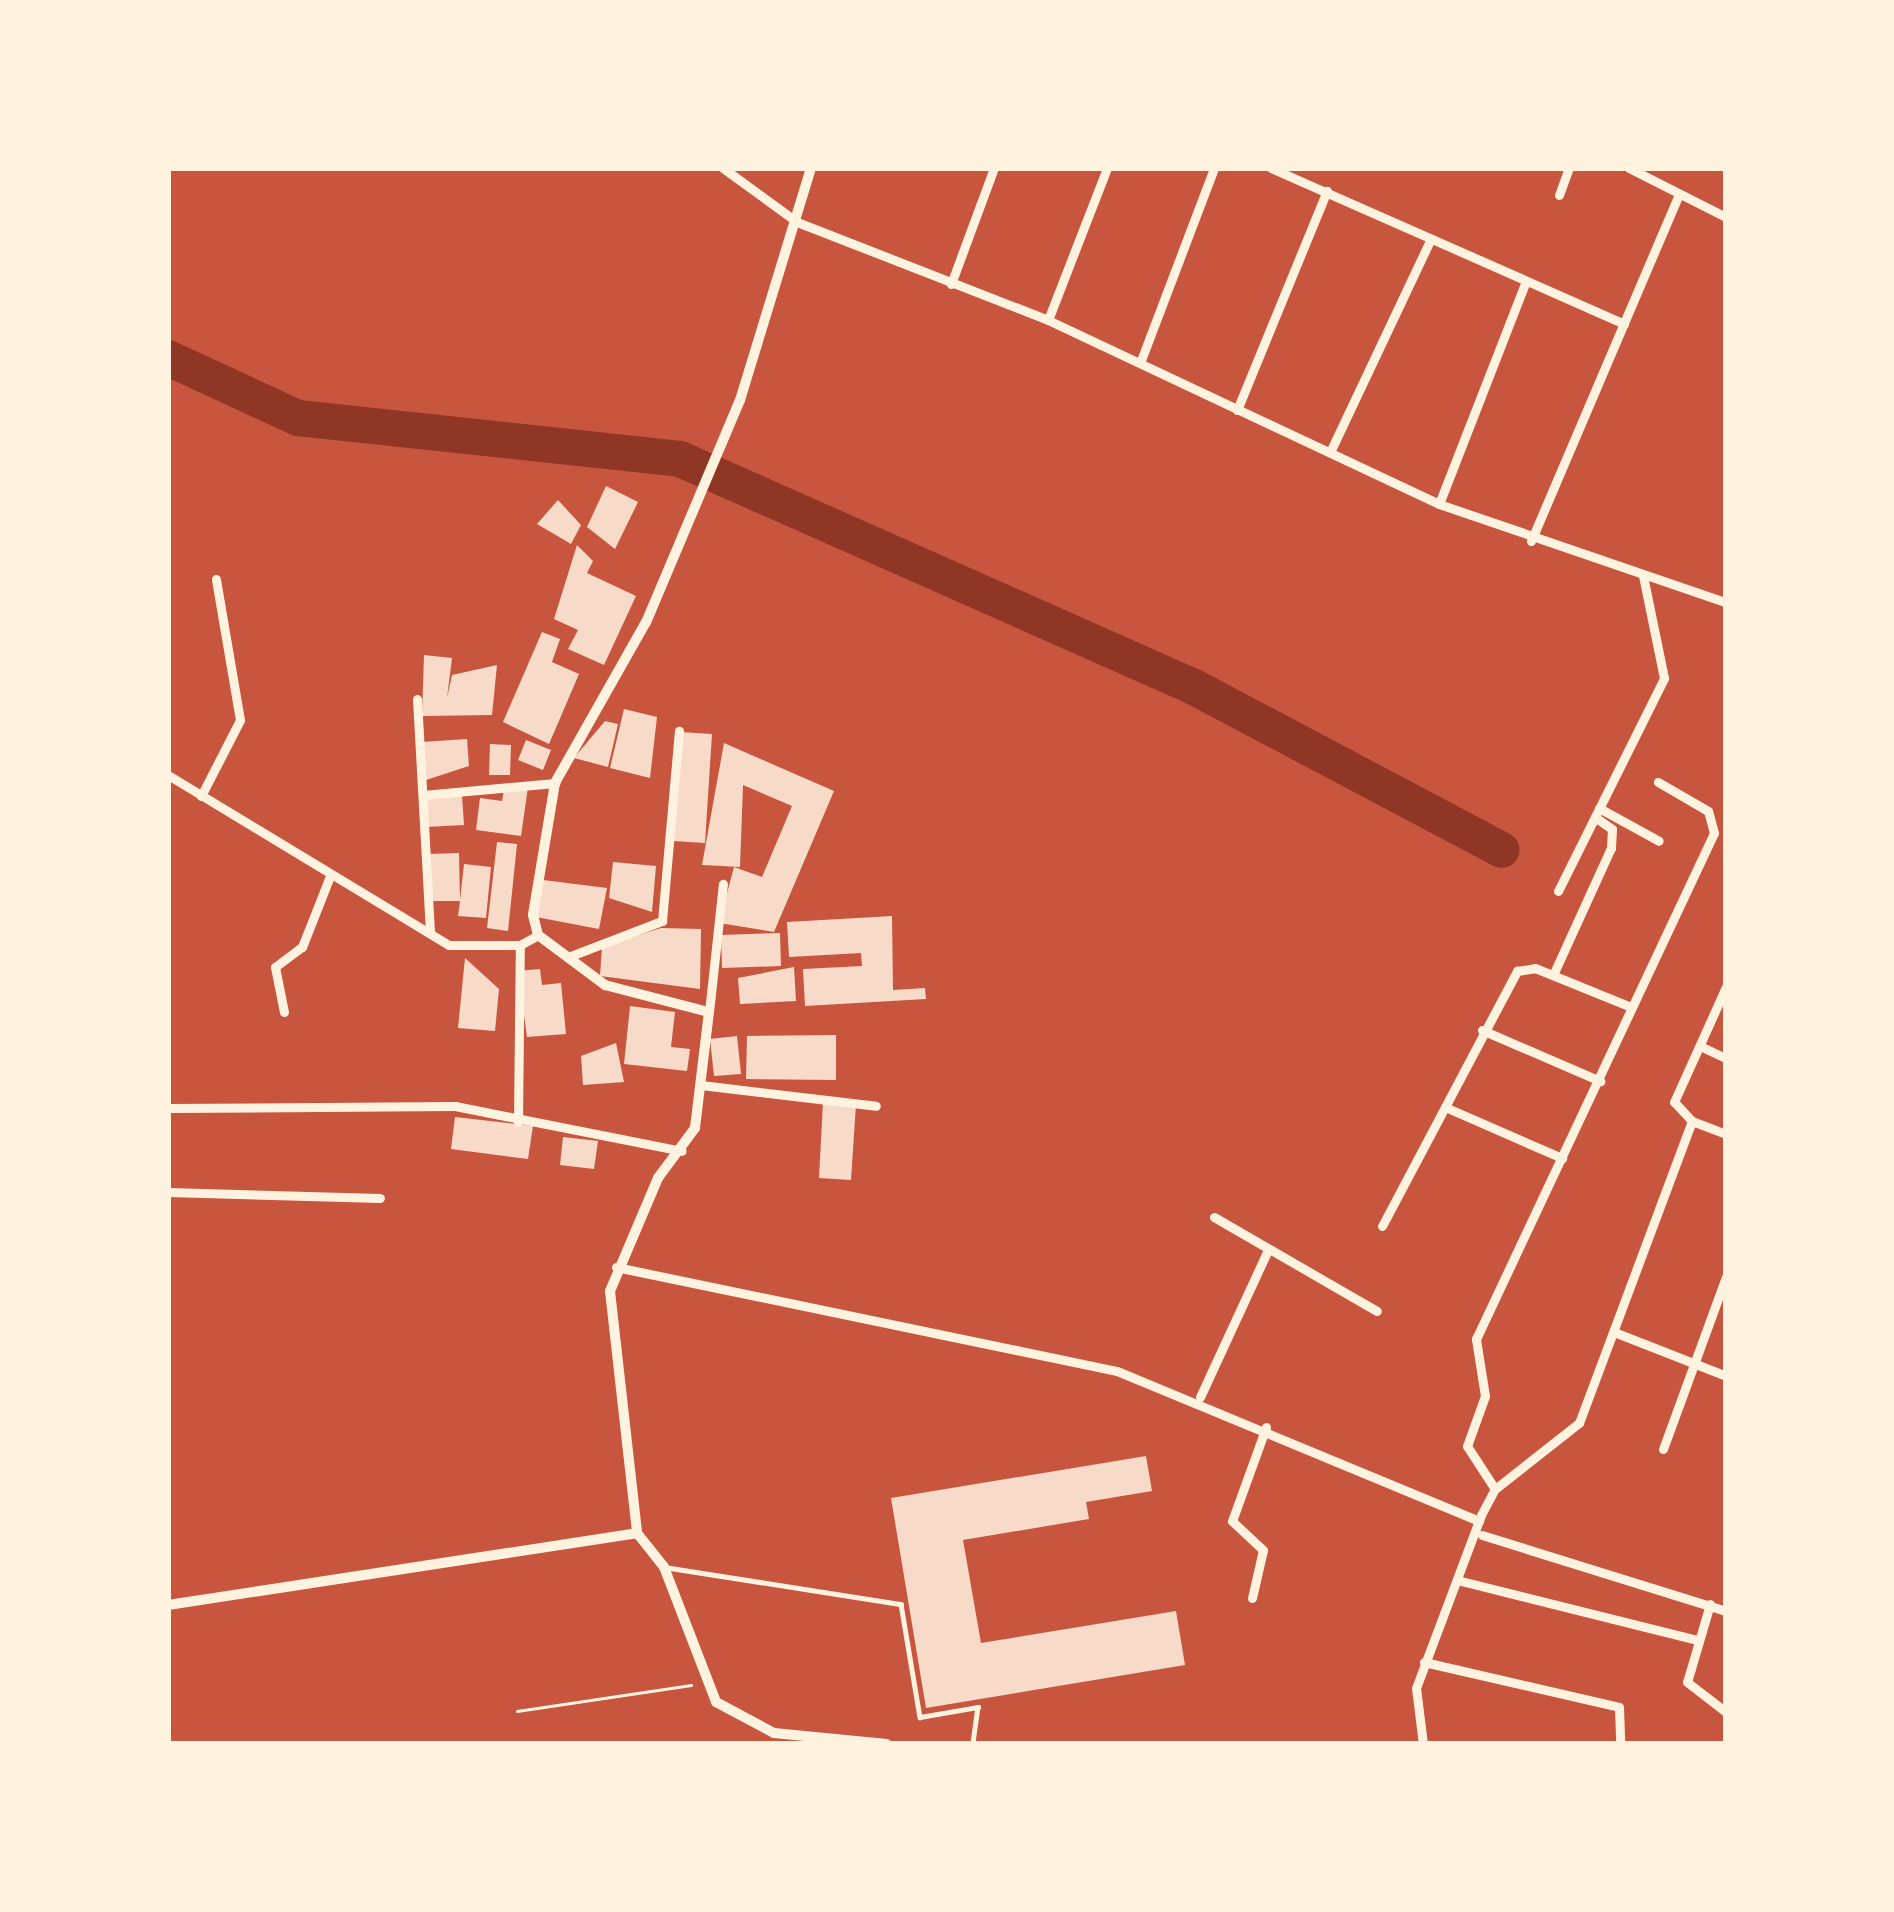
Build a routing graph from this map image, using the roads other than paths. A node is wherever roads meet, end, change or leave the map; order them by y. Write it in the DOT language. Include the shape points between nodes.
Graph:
graph roads {
  1 [pos="724,168"];
  2 [pos="811,168"];
  3 [pos="994,168"];
  4 [pos="1107,168"];
  5 [pos="1214,168"];
  6 [pos="1271,168"];
  7 [pos="1569,168"];
  8 [pos="1629,168"];
  9 [pos="1327,191"];
  10 [pos="1559,194"];
  11 [pos="1677,198"];
  12 [pos="1726,217"];
  13 [pos="796,222"];
  14 [pos="1431,238"];
  15 [pos="1526,280"];
  16 [pos="951,284"];
  17 [pos="1048,320"];
  18 [pos="1624,324"];
  19 [pos="1140,363"];
  20 [pos="1237,410"];
  21 [pos="1331,450"];
  22 [pos="1439,504"];
  23 [pos="1531,541"];
  24 [pos="1643,576"];
  25 [pos="216,579"];
  26 [pos="1726,602"];
  27 [pos="417,699"];
  28 [pos="679,731"];
  29 [pos="168,775"];
  30 [pos="1658,782"];
  31 [pos="555,783"];
  32 [pos="423,795"];
  33 [pos="201,796"];
  34 [pos="1597,813"];
  35 [pos="1659,841"];
  36 [pos="331,876"];
  37 [pos="723,884"];
  38 [pos="1558,891"];
  39 [pos="430,933"];
  40 [pos="538,935"];
  41 [pos="520,945"];
  42 [pos="568,957"];
  43 [pos="1553,975"];
  44 [pos="1726,987"];
  45 [pos="1631,1007"];
  46 [pos="284,1012"];
  47 [pos="709,1012"];
  48 [pos="1482,1030"];
  49 [pos="1702,1047"];
  50 [pos="1726,1058"];
  51 [pos="1600,1081"];
  52 [pos="701,1084"];
  53 [pos="876,1106"];
  54 [pos="1444,1107"];
  55 [pos="168,1108"];
  56 [pos="1692,1121"];
  57 [pos="518,1122"];
  58 [pos="1726,1134"];
  59 [pos="682,1151"];
  60 [pos="1562,1158"];
  61 [pos="168,1192"];
  62 [pos="380,1198"];
  63 [pos="1214,1217"];
  64 [pos="1382,1226"];
  65 [pos="1268,1250"];
  66 [pos="616,1267"];
  67 [pos="1726,1277"];
  68 [pos="1377,1311"];
  69 [pos="1614,1332"];
  70 [pos="1695,1364"];
  71 [pos="1726,1376"];
  72 [pos="1200,1397"];
  73 [pos="1266,1427"];
  74 [pos="1663,1449"];
  75 [pos="1495,1489"];
  76 [pos="1479,1521"];
  77 [pos="637,1533"];
  78 [pos="1482,1535"];
  79 [pos="664,1567"];
  80 [pos="1461,1581"];
  81 [pos="1252,1598"];
  82 [pos="1710,1604"];
  83 [pos="168,1606"];
  84 [pos="1726,1611"];
  85 [pos="1698,1640"];
  86 [pos="1424,1662"];
  87 [pos="1726,1712"];
  88 [pos="886,1744"];
  89 [pos="973,1744"];
  90 [pos="1423,1744"];
  91 [pos="1620,1744"];
  1 -- 13 [label="street"];
  2 -- 13 [label="street"];
  3 -- 16 [label="street"];
  4 -- 17 [label="street"];
  5 -- 19 [label="street"];
  6 -- 9 [label="street"];
  7 -- 10 [label="street"];
  8 -- 11 [label="street"];
  9 -- 14 [label="street"];
  9 -- 20 [label="street"];
  11 -- 12 [label="street"];
  11 -- 18 [label="street"];
  13 -- 16 [label="street"];
  13 -- 31 [label="street" via="740,400 637,640"];
  14 -- 15 [label="street"];
  14 -- 21 [label="street"];
  15 -- 18 [label="street"];
  15 -- 22 [label="street"];
  16 -- 17 [label="street"];
  17 -- 19 [label="street"];
  18 -- 23 [label="street"];
  19 -- 20 [label="street"];
  20 -- 21 [label="street"];
  21 -- 22 [label="street"];
  22 -- 23 [label="street"];
  23 -- 24 [label="street"];
  24 -- 26 [label="street"];
  24 -- 34 [label="street" via="1664,678"];
  25 -- 33 [label="street" via="240,720"];
  27 -- 32 [label="street"];
  28 -- 42 [label="street" via="662,921"];
  29 -- 33 [label="street"];
  30 -- 45 [label="street" via="1708,811 1714,833"];
  31 -- 32 [label="street"];
  31 -- 40 [label="street"];
  32 -- 39 [label="street"];
  33 -- 36 [label="street"];
  34 -- 35 [label="street"];
  34 -- 38 [label="street"];
  34 -- 43 [label="street" via="1612,829 1611,848"];
  36 -- 39 [label="street"];
  36 -- 46 [label="street" via="302,947 275,967"];
  37 -- 47 [label="street"];
  39 -- 41 [label="street" via="459,948"];
  40 -- 41 [label="street"];
  40 -- 42 [label="street"];
  41 -- 57 [label="street"];
  42 -- 47 [label="street" via="615,990"];
  43 -- 45 [label="street"];
  43 -- 48 [label="street" via="1516,971"];
  44 -- 49 [label="street"];
  45 -- 51 [label="street"];
  47 -- 52 [label="street"];
  48 -- 51 [label="street"];
  48 -- 54 [label="street"];
  49 -- 50 [label="street"];
  49 -- 56 [label="street" via="1673,1106"];
  51 -- 60 [label="street"];
  52 -- 53 [label="street"];
  52 -- 59 [label="street"];
  54 -- 60 [label="street"];
  54 -- 64 [label="street"];
  55 -- 57 [label="street" via="359,1101"];
  56 -- 58 [label="street"];
  56 -- 69 [label="street"];
  57 -- 59 [label="street"];
  59 -- 66 [label="street"];
  60 -- 75 [label="street" via="1476,1340 1485,1396 1467,1446"];
  61 -- 62 [label="street"];
  63 -- 65 [label="street"];
  65 -- 68 [label="street"];
  65 -- 72 [label="street"];
  66 -- 72 [label="street"];
  66 -- 77 [label="street" via="608,1318"];
  67 -- 70 [label="street"];
  69 -- 70 [label="street"];
  69 -- 75 [label="street" via="1567,1440"];
  70 -- 71 [label="street"];
  70 -- 74 [label="street"];
  72 -- 73 [label="street"];
  73 -- 76 [label="street"];
  73 -- 81 [label="street" via="1232,1521 1263,1550"];
  75 -- 76 [label="street"];
  76 -- 78 [label="street"];
  77 -- 79 [label="street"];
  77 -- 83 [label="street"];
  78 -- 80 [label="street"];
  78 -- 82 [label="street"];
  79 -- 88 [label="street" via="705,1683 755,1729"];
  79 -- 89 [label="lane" via="901,1604 920,1717 977,1707"];
  80 -- 85 [label="street"];
  80 -- 86 [label="street"];
  82 -- 84 [label="street"];
  82 -- 85 [label="street"];
  85 -- 87 [label="street" via="1687,1682"];
  86 -- 90 [label="street" via="1414,1704"];
  86 -- 91 [label="street" via="1619,1707"];
}
